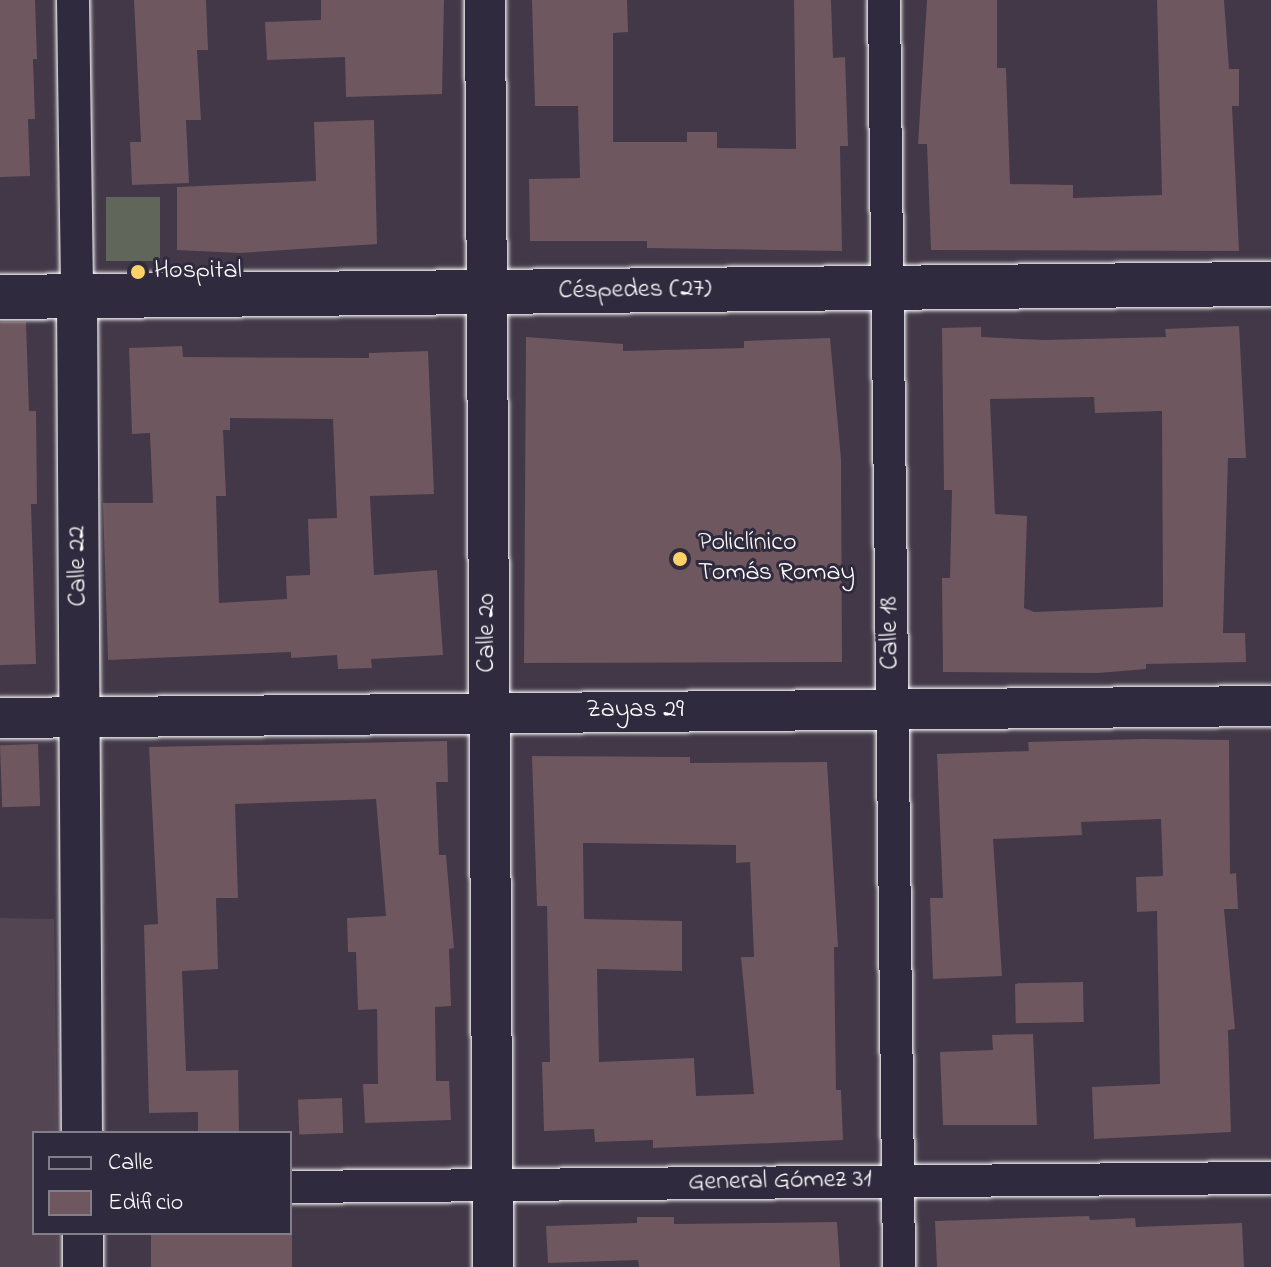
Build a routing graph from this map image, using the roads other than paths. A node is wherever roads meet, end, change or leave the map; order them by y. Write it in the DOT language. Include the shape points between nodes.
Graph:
graph roads {
  1 [pos="73,0"];
  2 [pos="485,0"];
  3 [pos="884,0"];
  4 [pos="1271,284"];
  5 [pos="887,288"];
  6 [pos="490,292"];
  7 [pos="77,296"];
  8 [pos="0,297"];
  9 [pos="1271,706"];
  10 [pos="892,710"];
  11 [pos="487,711"];
  12 [pos="81,717"];
  13 [pos="0,718"];
  14 [pos="82,1131"];
  15 [pos="1271,1178"];
  16 [pos="897,1181"];
  17 [pos="492,1186"];
  18 [pos="292,1187"];
  19 [pos="83,1235"];
  20 [pos="83,1267"];
  21 [pos="493,1267"];
  22 [pos="899,1267"];
  1 -- 7 [label="street, Calle 22"];
  2 -- 6 [label="street, Calle 20"];
  3 -- 5 [label="street, Calle 18"];
  4 -- 5 [label="main road, Céspedes (27)"];
  5 -- 6 [label="main road, Céspedes (27)"];
  5 -- 10 [label="street, Calle 18"];
  6 -- 7 [label="main road, Céspedes (27)"];
  6 -- 11 [label="street, Calle 20"];
  7 -- 8 [label="main road, Céspedes (27)"];
  7 -- 12 [label="street, Calle 22"];
  9 -- 10 [label="street, Zayas 29"];
  10 -- 11 [label="street, Zayas 29"];
  10 -- 16 [label="street, Calle 18"];
  11 -- 12 [label="street, Zayas 29"];
  11 -- 17 [label="street, Calle 20"];
  12 -- 13 [label="street, Zayas 29"];
  12 -- 14 [label="street, Calle 22"];
  15 -- 16 [label="street, General Gómez 31"];
  16 -- 17 [label="street, General Gómez 31"];
  16 -- 22 [label="street, Calle 18"];
  17 -- 18 [label="street, General Gómez 31"];
  17 -- 21 [label="street, Calle 20"];
  19 -- 20 [label="street"];
}
